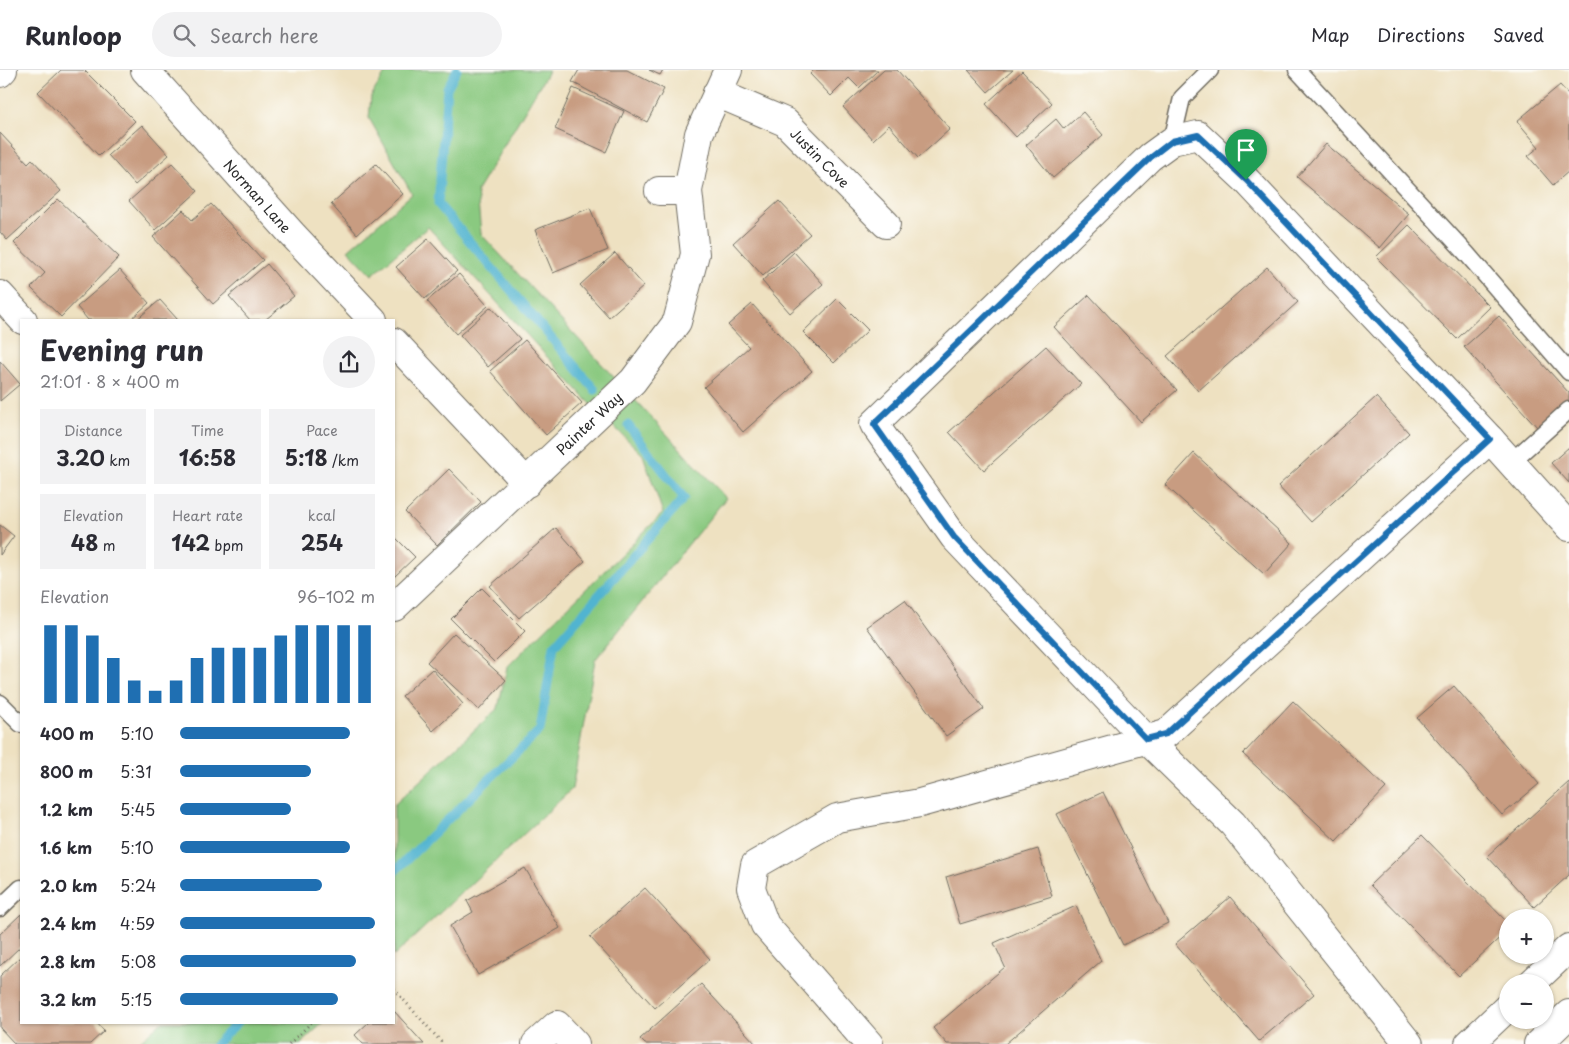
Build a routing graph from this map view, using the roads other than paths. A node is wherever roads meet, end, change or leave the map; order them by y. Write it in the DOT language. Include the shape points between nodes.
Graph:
graph roads {
  1 [pos="3,70"];
  2 [pos="145,70"];
  3 [pos="1210,70"];
  4 [pos="1297,70"];
  5 [pos="0,73"];
  6 [pos="722,81"];
  7 [pos="1172,141"];
  8 [pos="658,191"];
  9 [pos="688,191"];
  10 [pos="886,224"];
  11 [pos="0,295"];
  12 [pos="22,319"];
  13 [pos="372,319"];
  14 [pos="395,343"];
  15 [pos="1569,372"];
  16 [pos="1569,410"];
  17 [pos="1490,439"];
  18 [pos="1511,462"];
  19 [pos="527,483"];
  20 [pos="1569,527"];
  21 [pos="395,606"];
  22 [pos="0,703"];
  23 [pos="20,723"];
  24 [pos="1146,739"];
  25 [pos="20,889"];
  26 [pos="0,908"];
  27 [pos="1569,948"];
  28 [pos="1541,974"];
  29 [pos="1499,1016"];
  30 [pos="1568,1017"];
  31 [pos="566,1034"];
  32 [pos="536,1044"];
  33 [pos="869,1044"];
  34 [pos="1409,1044"];
  35 [pos="1469,1044"];
  36 [pos="1538,1044"];
  1 -- 5 [label="street"];
  2 -- 13 [label="street, Norman Lane"];
  3 -- 7 [label="lane" via="1182,98"];
  4 -- 15 [label="lane" via="1467,254"];
  6 -- 9 [label="street, Painter Way" via="699,134"];
  6 -- 10 [label="street, Justin Cove" via="785,122"];
  7 -- 17 [label="street" via="1198,135 1246,180"];
  7 -- 24 [label="street" via="1150,158 874,424 954,537"];
  8 -- 9 [label="street"];
  9 -- 19 [label="street, Painter Way" via="695,254 677,322 633,382"];
  11 -- 12 [label="street"];
  14 -- 19 [label="street"];
  16 -- 18 [label="lane"];
  17 -- 18 [label="street"];
  17 -- 24 [label="street" via="1166,734"];
  18 -- 20 [label="street"];
  19 -- 21 [label="street, Painter Way"];
  22 -- 23 [label="lane"];
  24 -- 33 [label="street" via="920,803 837,818 755,865 751,888 765,925"];
  24 -- 34 [label="street" via="1234,824"];
  25 -- 26 [label="lane"];
  27 -- 28 [label="street"];
  29 -- 35 [label="street"];
  30 -- 36 [label="street"];
  31 -- 32 [label="street"];
}
